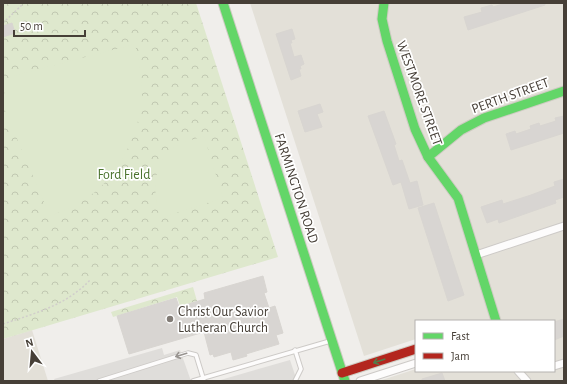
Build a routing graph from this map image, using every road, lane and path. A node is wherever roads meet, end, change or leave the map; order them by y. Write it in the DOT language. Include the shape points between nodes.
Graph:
graph roads {
  1 [pos="24,3"];
  2 [pos="223,3"];
  3 [pos="384,3"];
  4 [pos="3,23"];
  5 [pos="564,91"];
  6 [pos="428,157"];
  7 [pos="564,226"];
  8 [pos="476,254"];
  9 [pos="91,279"];
  10 [pos="496,320"];
  11 [pos="3,324"];
  12 [pos="332,340"];
  13 [pos="415,349"];
  14 [pos="295,350"];
  15 [pos="415,363"];
  16 [pos="519,372"];
  17 [pos="343,377"];
  18 [pos="204,379"];
  19 [pos="99,381"];
  20 [pos="193,381"];
  21 [pos="295,381"];
  22 [pos="360,381"];
  23 [pos="527,381"];
  1 -- 4 [label="path"];
  2 -- 12 [label="street, FARMINGTON ROAD"];
  3 -- 6 [label="street, WESTMORE STREET" via="382,19 387,41 415,129"];
  5 -- 6 [label="street, PERTH STREET" via="472,123"];
  6 -- 8 [label="street, WESTMORE STREET" via="458,198"];
  7 -- 8 [label="street"];
  8 -- 10 [label="street, WESTMORE STREET"];
  9 -- 11 [label="path" via="71,297 57,305"];
  12 -- 14 [label="lane"];
  12 -- 17 [label="street, FARMINGTON ROAD"];
  13 -- 17 [label="street, one-way"];
  14 -- 18 [label="lane"];
  14 -- 21 [label="lane" via="301,369"];
  15 -- 22 [label="street"];
  16 -- 23 [label="street"];
  18 -- 19 [label="lane, one-way" via="196,355 188,353"];
  18 -- 20 [label="lane"];
}
